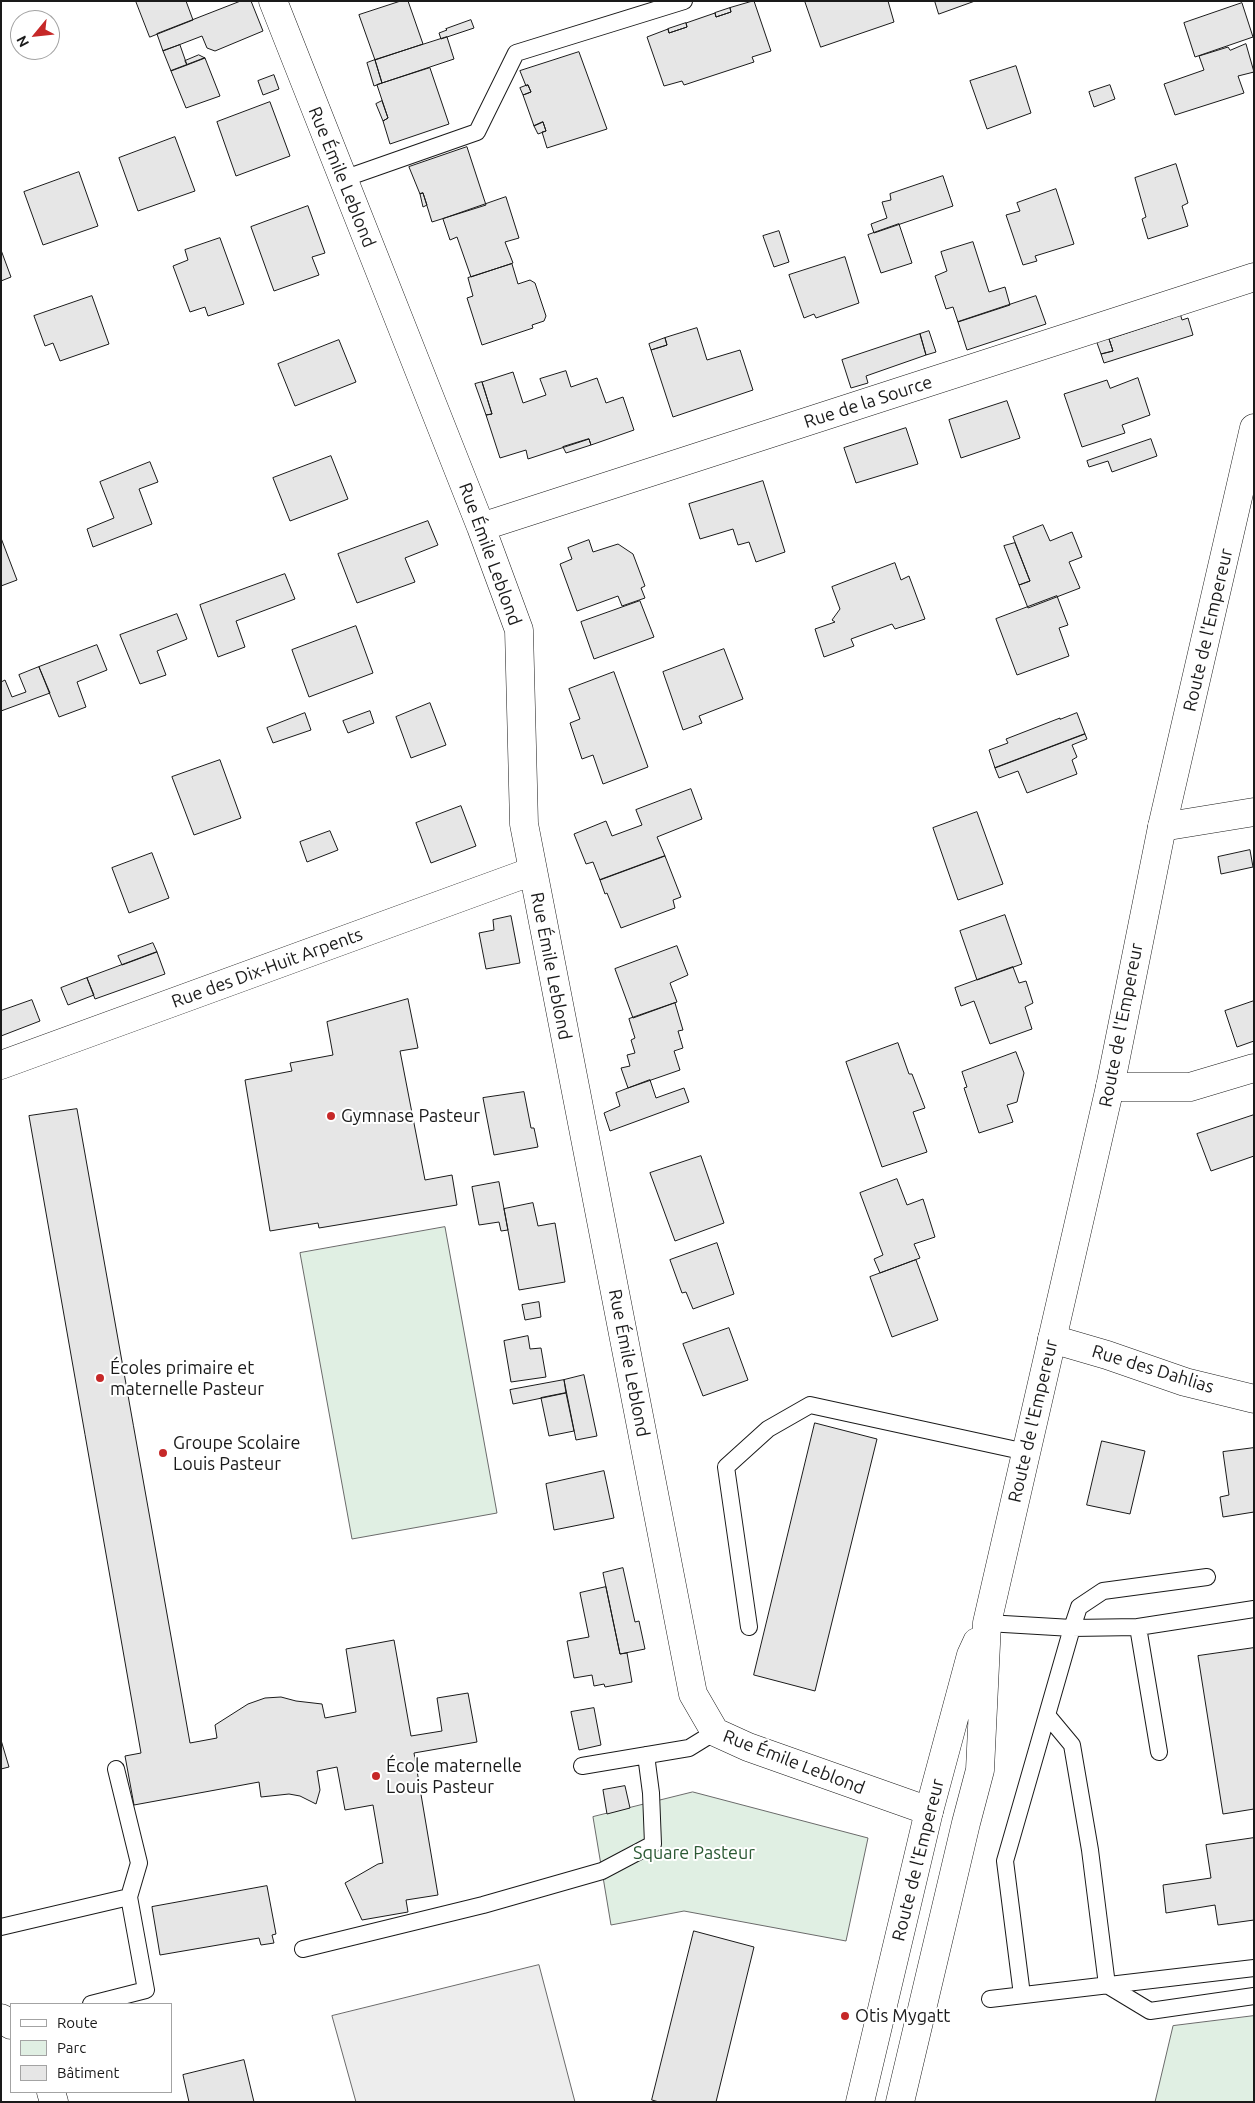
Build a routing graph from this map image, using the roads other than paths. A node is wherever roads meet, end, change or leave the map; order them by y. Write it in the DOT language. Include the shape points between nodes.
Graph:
graph roads {
  1 [pos="273,1"];
  2 [pos="684,1"];
  3 [pos="343,179"];
  4 [pos="1254,277"];
  5 [pos="1254,428"];
  6 [pos="481,527"];
  7 [pos="1254,812"];
  8 [pos="1162,827"];
  9 [pos="533,871"];
  10 [pos="1,1065"];
  11 [pos="1254,1068"];
  12 [pos="1110,1087"];
  13 [pos="1052,1339"];
  14 [pos="1254,1399"];
  15 [pos="1026,1452"];
  16 [pos="1207,1577"];
  17 [pos="1254,1610"];
  18 [pos="986,1623"];
  19 [pos="1138,1627"];
  20 [pos="750,1628"];
  21 [pos="1072,1628"];
  22 [pos="1047,1715"];
  23 [pos="715,1732"];
  24 [pos="1159,1752"];
  25 [pos="646,1755"];
  26 [pos="582,1766"];
  27 [pos="116,1769"];
  28 [pos="929,1812"];
  29 [pos="966,1823"];
  30 [pos="129,1897"];
  31 [pos="1,1927"];
  32 [pos="303,1949"];
  33 [pos="1254,1968"];
  34 [pos="1107,1985"];
  35 [pos="885,1995"];
  36 [pos="1022,1995"];
  37 [pos="1254,1996"];
  38 [pos="990,1999"];
  39 [pos="94,2003"];
  40 [pos="923,2005"];
  41 [pos="860,2102"];
  42 [pos="900,2102"];
  1 -- 3 [label="street, Rue Émile Leblond"];
  2 -- 3 [label="lane" via="516,53 477,132"];
  3 -- 6 [label="street, Rue Émile Leblond"];
  4 -- 6 [label="street, Rue de la Source"];
  5 -- 8 [label="street, Route de l'Empereur"];
  6 -- 9 [label="street, Rue Émile Leblond" via="519,630 524,824"];
  7 -- 8 [label="street"];
  8 -- 12 [label="street, Route de l'Empereur"];
  9 -- 10 [label="street, Rue des Dix-Huit Arpents"];
  9 -- 23 [label="street, Rue Émile Leblond" via="693,1694"];
  11 -- 12 [label="street" via="1190,1087"];
  12 -- 13 [label="street, Route de l'Empereur"];
  13 -- 14 [label="street, Rue des Dahlias" via="1185,1382"];
  13 -- 15 [label="street, Route de l'Empereur"];
  15 -- 18 [label="street, Route de l'Empereur"];
  15 -- 20 [label="lane" via="810,1405 768,1429 726,1466"];
  16 -- 21 [label="lane" via="1103,1591 1079,1607"];
  17 -- 19 [label="lane"];
  18 -- 21 [label="lane"];
  18 -- 28 [label="street, Route de l'Empereur" via="971,1655"];
  18 -- 29 [label="street, Route de l'Empereur" via="980,1770"];
  19 -- 21 [label="lane"];
  19 -- 24 [label="lane"];
  21 -- 22 [label="lane"];
  22 -- 34 [label="lane" via="1072,1745 1090,1850"];
  22 -- 36 [label="lane" via="1005,1861"];
  23 -- 25 [label="lane" via="688,1748"];
  23 -- 28 [label="street, Rue Émile Leblond"];
  25 -- 26 [label="lane"];
  25 -- 32 [label="lane" via="654,1844 602,1871 483,1905"];
  27 -- 30 [label="lane" via="139,1862"];
  28 -- 29 [label="street, Rue Émile Leblond"];
  28 -- 35 [label="street, Route de l'Empereur"];
  29 -- 40 [label="street, Route de l'Empereur"];
  30 -- 31 [label="lane"];
  30 -- 39 [label="lane" via="146,1990"];
  33 -- 34 [label="lane"];
  34 -- 36 [label="lane"];
  34 -- 37 [label="lane" via="1150,2011"];
  35 -- 40 [label="street"];
  35 -- 41 [label="street, Route de l'Empereur"];
  36 -- 38 [label="lane"];
  40 -- 42 [label="street, Route de l'Empereur"];
}
